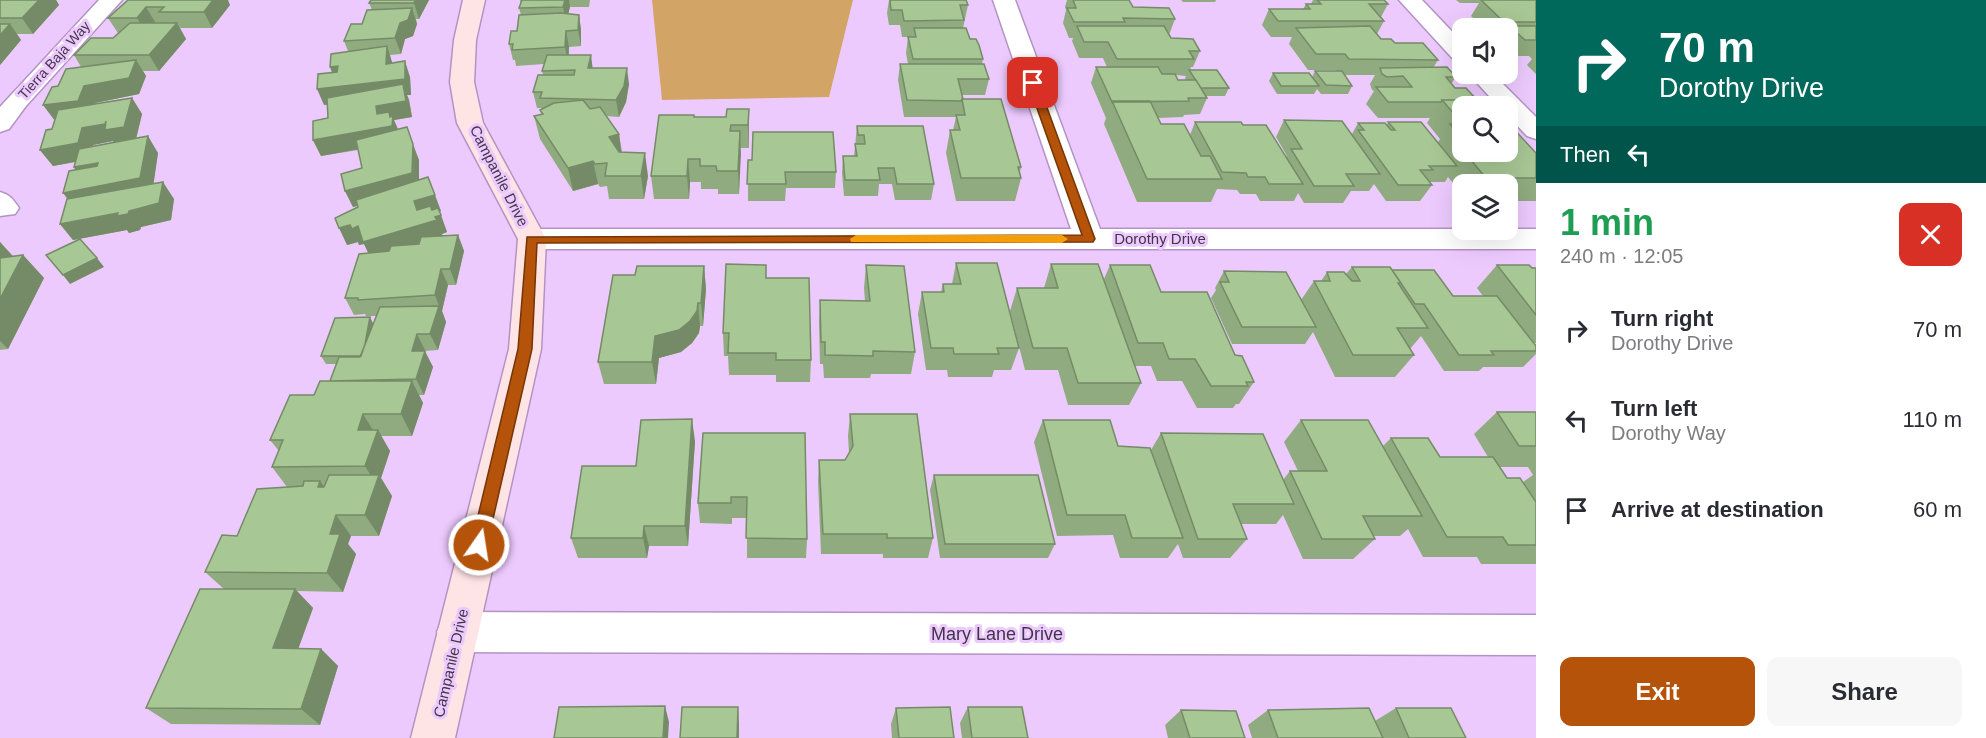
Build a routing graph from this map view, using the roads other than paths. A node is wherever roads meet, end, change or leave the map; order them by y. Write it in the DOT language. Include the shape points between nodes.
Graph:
graph roads {
  1 [pos="111,0"];
  2 [pos="474,0"];
  3 [pos="1004,0"];
  4 [pos="1410,0"];
  5 [pos="1452,44"];
  6 [pos="1490,84"];
  7 [pos="0,124"];
  8 [pos="1536,131"];
  9 [pos="532,239"];
  10 [pos="1089,239"];
  11 [pos="1536,239"];
  12 [pos="458,632"];
  13 [pos="1536,635"];
  14 [pos="433,738"];
  1 -- 7 [label="street, Tierra Baja Way"];
  2 -- 9 [label="street, Campanile Drive" via="465,40 462,82 470,123"];
  3 -- 10 [label="street"];
  4 -- 5 [label="street"];
  6 -- 8 [label="street"];
  9 -- 10 [label="street, Dorothy Drive"];
  9 -- 12 [label="street, Campanile Drive" via="525,349"];
  10 -- 11 [label="street, Dorothy Drive"];
  12 -- 13 [label="street, Mary Lane Drive"];
  12 -- 14 [label="street, Campanile Drive"];
}
